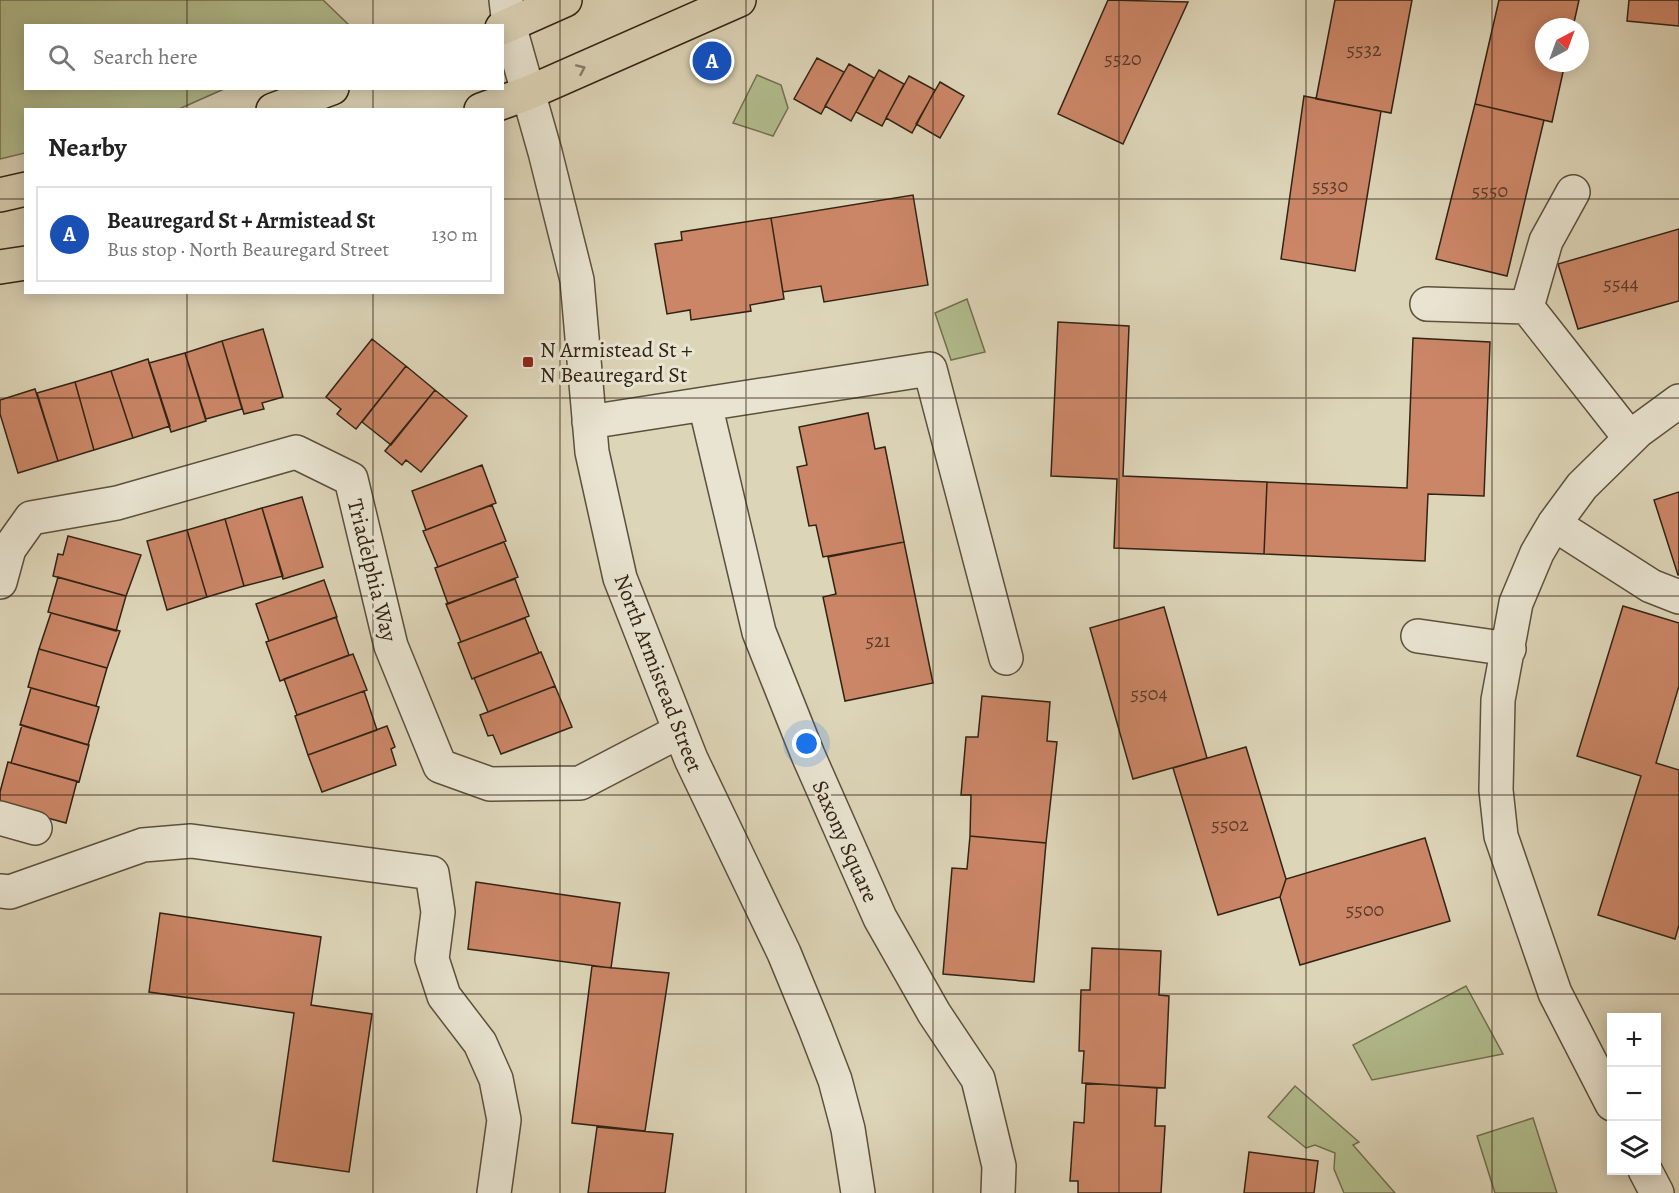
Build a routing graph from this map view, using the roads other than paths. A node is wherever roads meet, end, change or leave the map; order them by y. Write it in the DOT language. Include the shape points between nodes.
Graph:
graph roads {
  1 [pos="565,0"];
  2 [pos="739,0"];
  3 [pos="508,13"];
  4 [pos="327,90"];
  5 [pos="528,93"];
  6 [pos="278,108"];
  7 [pos="487,108"];
  8 [pos="24,189"];
  9 [pos="1573,192"];
  10 [pos="0,195"];
  11 [pos="24,263"];
  12 [pos="0,267"];
  13 [pos="1427,304"];
  14 [pos="1527,307"];
  15 [pos="1679,400"];
  16 [pos="705,404"];
  17 [pos="589,422"];
  18 [pos="1630,438"];
  19 [pos="1554,524"];
  20 [pos="0,582"];
  21 [pos="1679,597"];
  22 [pos="1418,636"];
  23 [pos="1509,650"];
  24 [pos="1006,657"];
  25 [pos="680,731"];
  26 [pos="0,818"];
  27 [pos="35,828"];
  28 [pos="0,891"];
  29 [pos="1607,1096"];
  30 [pos="1648,1175"];
  31 [pos="494,1193"];
  32 [pos="858,1193"];
  33 [pos="998,1193"];
  34 [pos="1657,1193"];
  1 -- 3 [label="main road"];
  5 -- 2 [label="main road, one-way"];
  3 -- 5 [label="street, North Armistead Street"];
  4 -- 6 [label="main road"];
  5 -- 7 [label="main road"];
  5 -- 17 [label="street, North Armistead Street" via="576,280"];
  8 -- 10 [label="main road"];
  9 -- 14 [label="street" via="1546,241"];
  11 -- 12 [label="main road"];
  13 -- 14 [label="street"];
  14 -- 18 [label="street"];
  15 -- 18 [label="street"];
  16 -- 17 [label="street"];
  16 -- 24 [label="street" via="930,369"];
  16 -- 33 [label="street, Saxony Square" via="759,632 880,918 934,1013 978,1078 999,1166"];
  17 -- 25 [label="street, North Armistead Street" via="620,578"];
  18 -- 19 [label="street" via="1582,486"];
  19 -- 21 [label="street" via="1651,586"];
  19 -- 23 [label="street" via="1536,553 1516,603"];
  20 -- 25 [label="street, Triadelphia Way" via="9,549 31,518 117,502 296,452 351,479 391,646 440,766 490,784 579,783"];
  22 -- 23 [label="street"];
  23 -- 29 [label="street" via="1498,711 1496,790 1501,836 1555,993"];
  25 -- 32 [label="street, North Armistead Street" via="815,1028 848,1129"];
  26 -- 27 [label="street"];
  28 -- 31 [label="street" via="10,892 143,845 191,841 432,873 438,912 432,959 444,996 480,1043 496,1079 504,1120"];
  30 -- 34 [label="street"];
}
